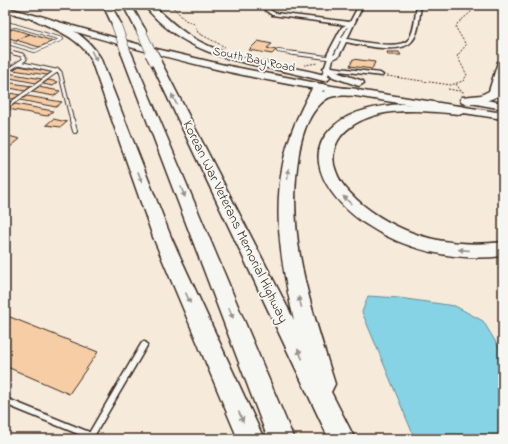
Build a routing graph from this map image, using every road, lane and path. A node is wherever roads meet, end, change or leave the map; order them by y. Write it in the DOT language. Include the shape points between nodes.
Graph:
graph roads {
  1 [pos="21,5"];
  2 [pos="107,5"];
  3 [pos="127,5"];
  4 [pos="148,5"];
  5 [pos="171,5"];
  6 [pos="270,5"];
  7 [pos="361,5"];
  8 [pos="419,5"];
  9 [pos="466,5"];
  10 [pos="6,9"];
  11 [pos="40,19"];
  12 [pos="92,24"];
  13 [pos="352,24"];
  14 [pos="5,25"];
  15 [pos="15,25"];
  16 [pos="111,26"];
  17 [pos="5,29"];
  18 [pos="341,40"];
  19 [pos="153,41"];
  20 [pos="5,42"];
  21 [pos="182,48"];
  22 [pos="229,49"];
  23 [pos="5,50"];
  24 [pos="278,51"];
  25 [pos="503,62"];
  26 [pos="19,63"];
  27 [pos="300,65"];
  28 [pos="58,70"];
  29 [pos="325,70"];
  30 [pos="5,72"];
  31 [pos="380,75"];
  32 [pos="456,84"];
  33 [pos="356,88"];
  34 [pos="462,100"];
  35 [pos="503,106"];
  36 [pos="5,108"];
  37 [pos="308,110"];
  38 [pos="503,116"];
  39 [pos="75,131"];
  40 [pos="503,249"];
  41 [pos="144,345"];
  42 [pos="5,401"];
  43 [pos="333,421"];
  44 [pos="90,437"];
  45 [pos="251,439"];
  46 [pos="281,439"];
  47 [pos="342,439"];
  1 -- 12 [label="highway"];
  2 -- 16 [label="highway, Korean War Veterans Memorial Highway"];
  43 -- 3 [label="highway, Korean War Veterans Memorial Highway, one-way, bridge"];
  4 -- 29 [label="highway" via="181,34 208,48 262,64 311,74"];
  5 -- 22 [label="path" via="182,18 195,24 198,33"];
  6 -- 13 [label="street" via="267,10 274,14"];
  7 -- 13 [label="street"];
  8 -- 18 [label="street" via="412,38 406,44 388,46"];
  9 -- 32 [label="path" via="471,12 457,24 456,28 465,42 465,47 457,56 468,75 465,80"];
  10 -- 11 [label="highway, South Bay Road"];
  11 -- 29 [label="highway, South Bay Road" via="181,58 254,74"];
  11 -- 45 [label="highway, one-way" via="78,38 89,47 95,57 164,243"];
  13 -- 18 [label="street"];
  14 -- 15 [label="lane"];
  15 -- 17 [label="lane"];
  15 -- 20 [label="lane" via="62,39 35,51"];
  16 -- 19 [label="highway"];
  16 -- 46 [label="highway, Korean War Veterans Memorial Highway, one-way, bridge" via="126,52"];
  18 -- 29 [label="street" via="337,55"];
  21 -- 29 [label="highway, South Bay Road" via="306,78"];
  23 -- 26 [label="lane" via="25,57 24,61"];
  24 -- 29 [label="lane"];
  25 -- 34 [label="highway" via="494,93 484,98"];
  26 -- 28 [label="lane"];
  26 -- 30 [label="lane"];
  27 -- 29 [label="path"];
  28 -- 36 [label="lane"];
  28 -- 39 [label="lane"];
  29 -- 31 [label="street"];
  29 -- 33 [label="highway, South Bay Road"];
  29 -- 33 [label="highway"];
  29 -- 37 [label="highway"];
  31 -- 32 [label="path"];
  32 -- 34 [label="path"];
  33 -- 34 [label="highway, South Bay Road"];
  33 -- 37 [label="highway" via="326,94"];
  34 -- 35 [label="highway, South Bay Road"];
  34 -- 38 [label="highway, South Bay Road"];
  40 -- 34 [label="highway, one-way" via="450,249 415,240 386,228 358,211 348,201 334,184 326,167 326,152 331,137 345,123 362,114"];
  43 -- 37 [label="highway, one-way" via="298,296 286,223 286,190 290,161 298,131"];
  41 -- 44 [label="lane"];
  42 -- 44 [label="lane"];
  43 -- 47 [label="highway, Korean War Veterans Memorial Highway"];
}
